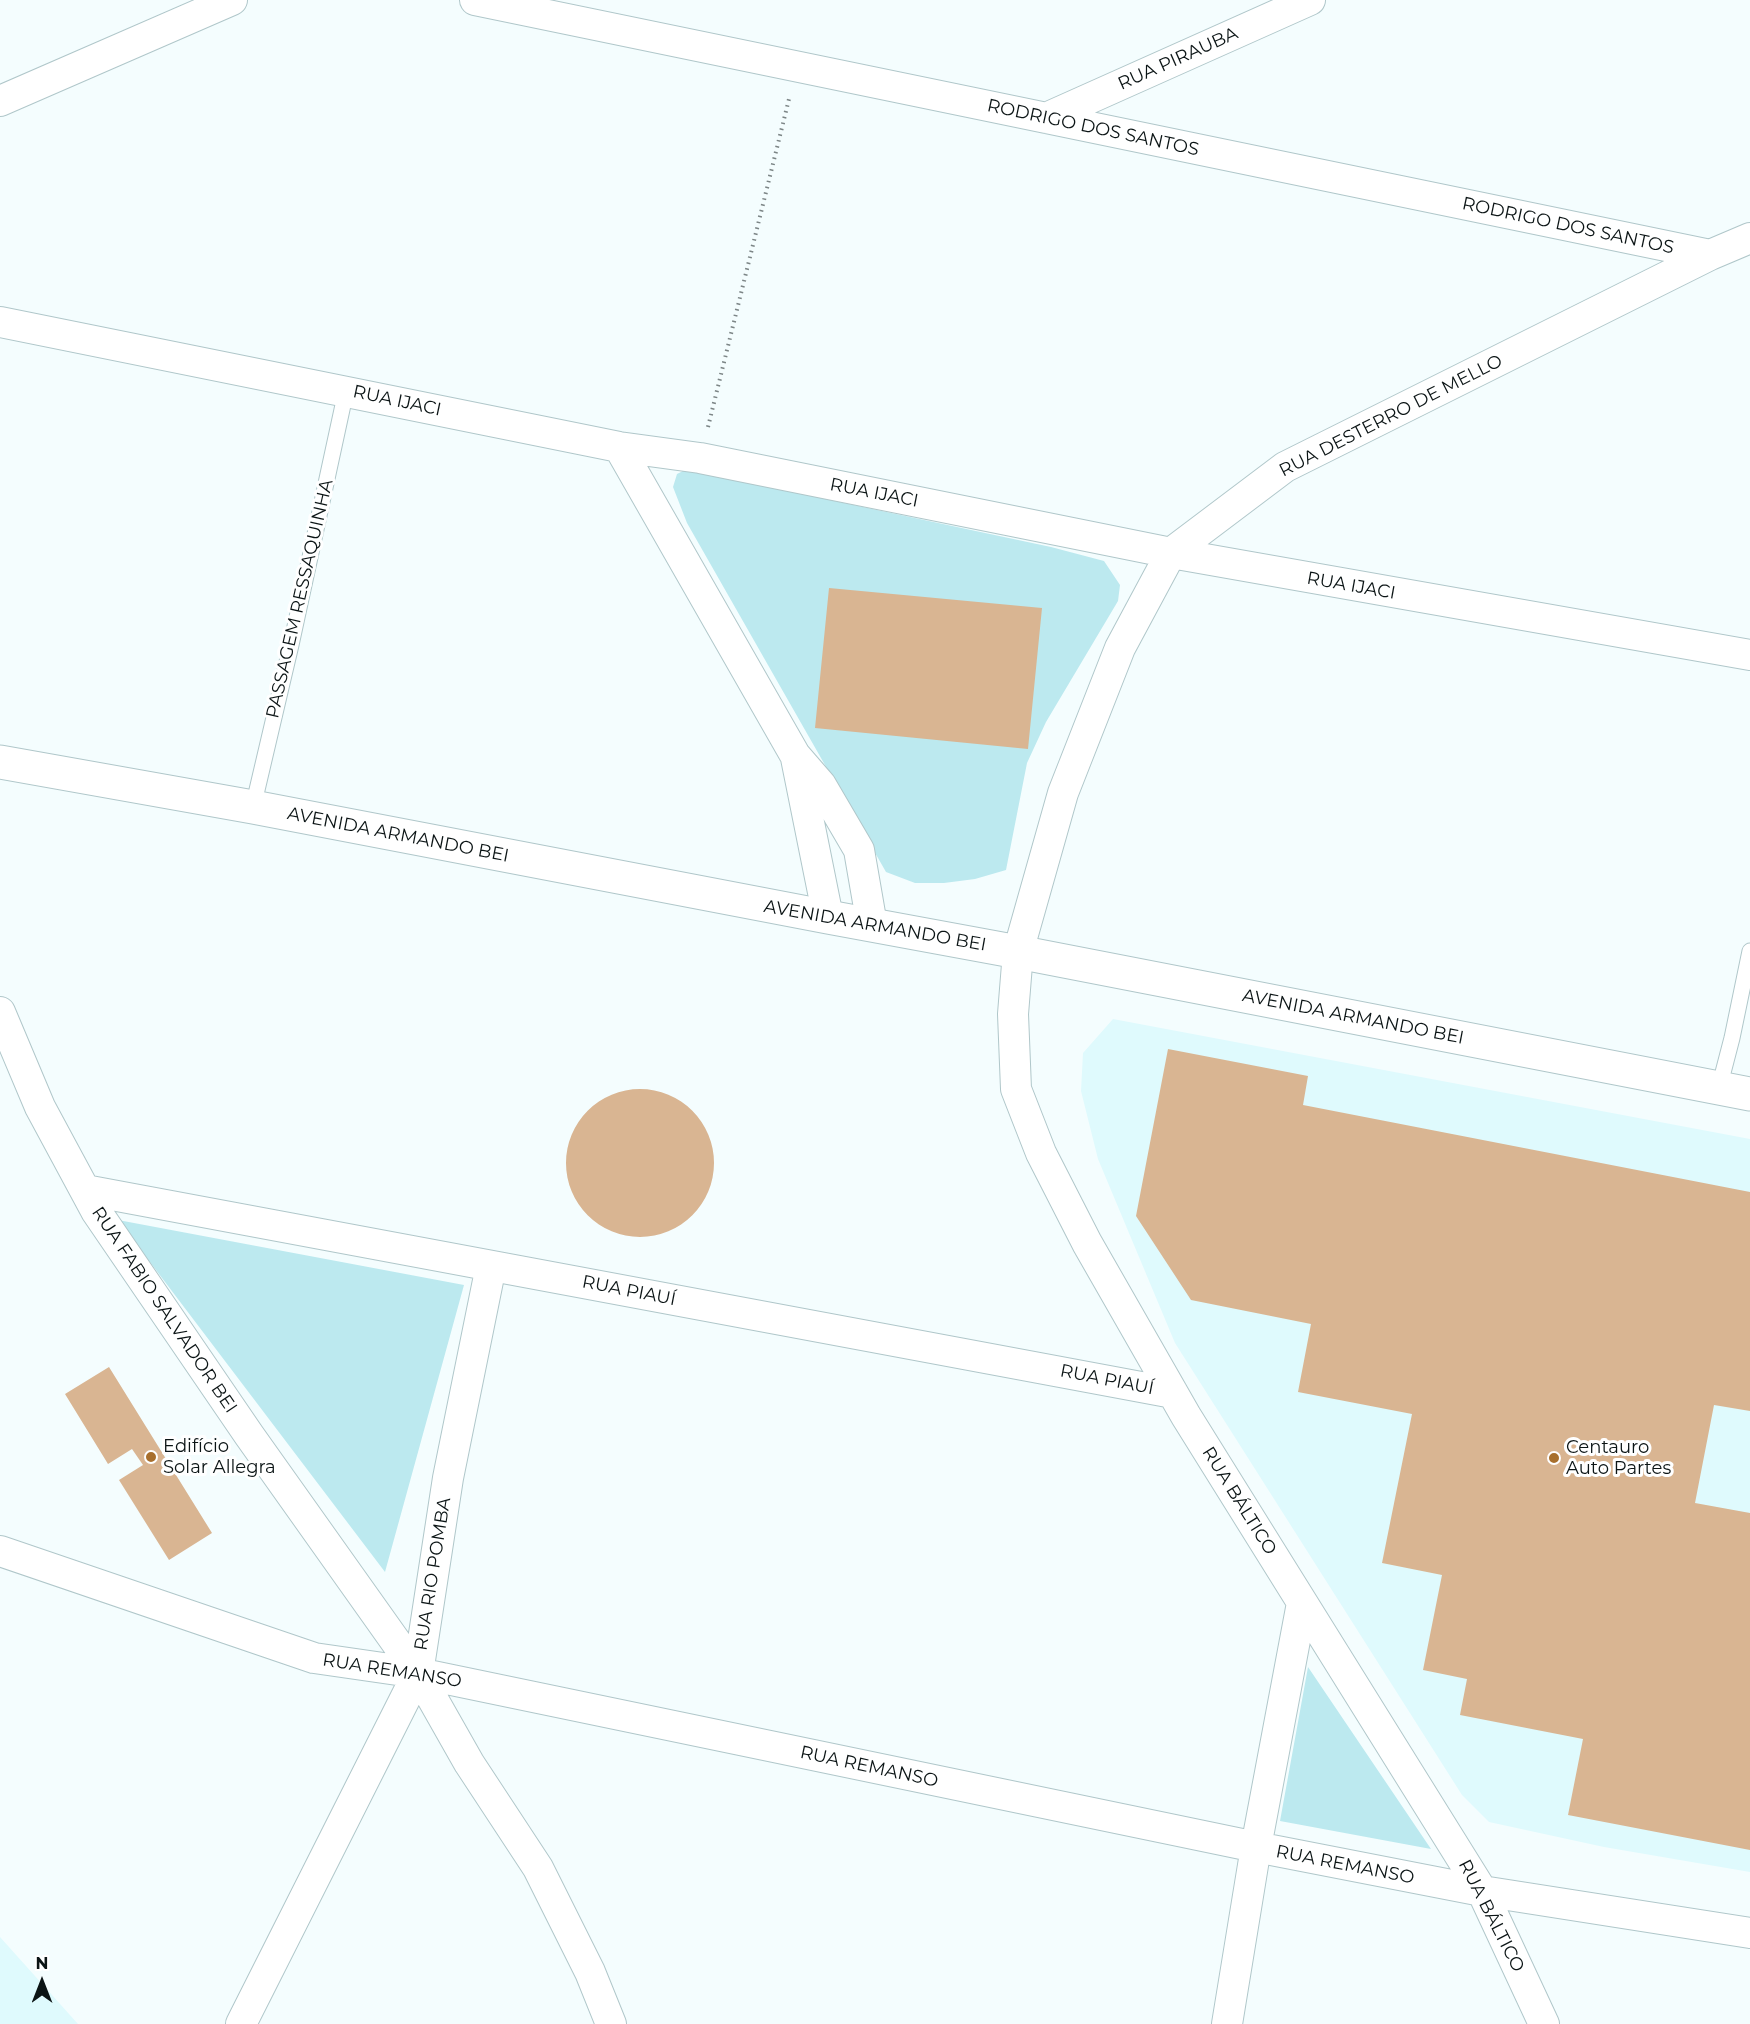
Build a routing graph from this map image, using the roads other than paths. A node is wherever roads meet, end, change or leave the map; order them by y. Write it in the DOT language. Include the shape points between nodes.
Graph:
graph roads {
  1 [pos="232,0"];
  2 [pos="475,0"];
  3 [pos="1310,0"];
  4 [pos="0,101"];
  5 [pos="1046,118"];
  6 [pos="1750,238"];
  7 [pos="1710,255"];
  8 [pos="0,322"];
  9 [pos="346,391"];
  10 [pos="619,447"];
  11 [pos="1171,553"];
  12 [pos="1750,655"];
  13 [pos="795,755"];
  14 [pos="0,762"];
  15 [pos="253,807"];
  16 [pos="828,917"];
  17 [pos="872,925"];
  18 [pos="1750,951"];
  19 [pos="1018,952"];
  20 [pos="0,1012"];
  21 [pos="1735,1091"];
  22 [pos="85,1190"];
  23 [pos="491,1266"];
  24 [pos="1173,1393"];
  25 [pos="0,1551"];
  26 [pos="1302,1603"];
  27 [pos="418,1673"];
  28 [pos="1256,1848"];
  29 [pos="1482,1891"];
  30 [pos="1750,1933"];
  31 [pos="241,2024"];
  32 [pos="611,2024"];
  33 [pos="1227,2024"];
  34 [pos="1544,2024"];
  1 -- 4 [label="street"];
  2 -- 5 [label="street, RODRIGO DOS SANTOS"];
  3 -- 5 [label="street, RUA PIRAUBA"];
  5 -- 7 [label="street, RODRIGO DOS SANTOS"];
  6 -- 7 [label="street, RUA DESTERRO DE MELLO"];
  7 -- 11 [label="street, RUA DESTERRO DE MELLO" via="1285,467"];
  8 -- 9 [label="street, RUA IJACI"];
  9 -- 10 [label="street, RUA IJACI"];
  9 -- 15 [label="lane, PASSAGEM RESSAQUINHA"];
  10 -- 11 [label="street, RUA IJACI" via="700,458"];
  10 -- 13 [label="street"];
  11 -- 12 [label="street, RUA IJACI"];
  11 -- 19 [label="street, RUA DESTERRO DE MELLO" via="1120,648 1063,793"];
  13 -- 16 [label="street"];
  13 -- 17 [label="street" via="821,785 859,850"];
  14 -- 15 [label="street, AVENIDA ARMANDO BEI"];
  15 -- 16 [label="street, AVENIDA ARMANDO BEI"];
  16 -- 17 [label="street, AVENIDA ARMANDO BEI"];
  17 -- 19 [label="street, AVENIDA ARMANDO BEI"];
  18 -- 21 [label="lane"];
  19 -- 21 [label="street, AVENIDA ARMANDO BEI"];
  19 -- 24 [label="street, RUA BÁLTICO" via="1013,1014 1016,1089 1041,1153 1077,1223"];
  20 -- 22 [label="street, RUA FABIO SALVADOR BEI" via="40,1107"];
  22 -- 23 [label="street, RUA PIAUÍ"];
  22 -- 27 [label="street, RUA FABIO SALVADOR BEI" via="249,1435"];
  23 -- 24 [label="street, RUA PIAUÍ"];
  23 -- 27 [label="street, RUA RIO POMBA" via="448,1478"];
  24 -- 26 [label="street, RUA BÁLTICO"];
  25 -- 27 [label="street, RUA REMANSO" via="314,1658"];
  26 -- 28 [label="street"];
  26 -- 29 [label="street, RUA BÁLTICO"];
  27 -- 28 [label="street, RUA REMANSO"];
  27 -- 31 [label="street, RUA RIO POMBA"];
  27 -- 32 [label="street, RUA FABIO SALVADOR BEI" via="469,1763 538,1868 590,1972"];
  28 -- 29 [label="street, RUA REMANSO"];
  28 -- 33 [label="street"];
  29 -- 30 [label="street, RUA REMANSO"];
  29 -- 34 [label="street, RUA BÁLTICO"];
}
